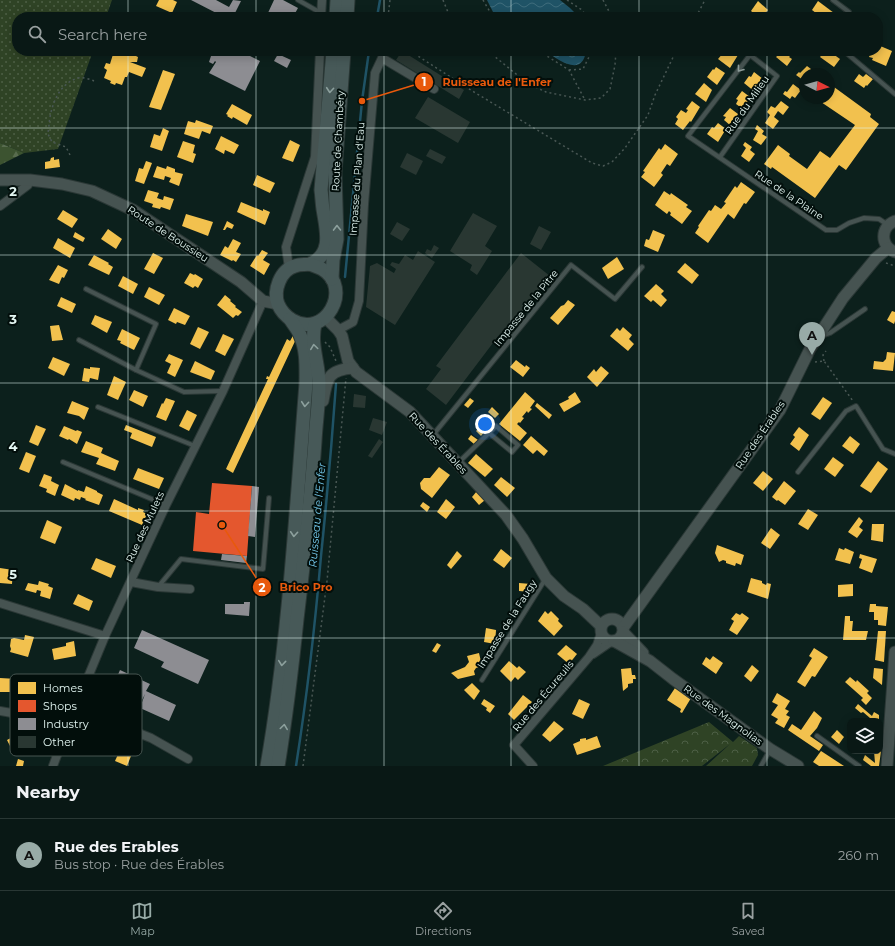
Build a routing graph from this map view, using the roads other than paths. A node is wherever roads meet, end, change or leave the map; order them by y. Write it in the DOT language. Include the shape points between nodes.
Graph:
graph roads {
  1 [pos="298,0"];
  2 [pos="322,0"];
  3 [pos="338,0"];
  4 [pos="348,0"];
  5 [pos="834,0"];
  6 [pos="316,12"];
  7 [pos="321,12"];
  8 [pos="337,12"];
  9 [pos="347,12"];
  10 [pos="849,12"];
  11 [pos="320,56"];
  12 [pos="333,56"];
  13 [pos="344,56"];
  14 [pos="749,56"];
  15 [pos="751,56"];
  16 [pos="850,56"];
  17 [pos="434,89"];
  18 [pos="895,94"];
  19 [pos="688,136"];
  20 [pos="720,157"];
  21 [pos="0,180"];
  22 [pos="30,180"];
  23 [pos="0,206"];
  24 [pos="891,223"];
  25 [pos="892,250"];
  26 [pos="310,264"];
  27 [pos="642,267"];
  28 [pos="289,268"];
  29 [pos="332,279"];
  30 [pos="86,289"];
  31 [pos="263,301"];
  32 [pos="278,304"];
  33 [pos="865,309"];
  34 [pos="290,319"];
  35 [pos="318,326"];
  36 [pos="338,330"];
  37 [pos="816,338"];
  38 [pos="79,340"];
  39 [pos="353,368"];
  40 [pos="136,370"];
  41 [pos="223,391"];
  42 [pos="98,406"];
  43 [pos="489,433"];
  44 [pos="432,436"];
  45 [pos="196,447"];
  46 [pos="314,451"];
  47 [pos="895,454"];
  48 [pos="63,462"];
  49 [pos="457,464"];
  50 [pos="798,472"];
  51 [pos="269,498"];
  52 [pos="166,505"];
  53 [pos="546,578"];
  54 [pos="132,582"];
  55 [pos="158,587"];
  56 [pos="190,589"];
  57 [pos="642,601"];
  58 [pos="0,603"];
  59 [pos="607,624"];
  60 [pos="623,630"];
  61 [pos="105,636"];
  62 [pos="613,641"];
  63 [pos="895,652"];
  64 [pos="589,657"];
  65 [pos="650,661"];
  66 [pos="89,674"];
  67 [pos="482,680"];
  68 [pos="0,711"];
  69 [pos="10,713"];
  70 [pos="142,734"];
  71 [pos="817,736"];
  72 [pos="770,749"];
  73 [pos="57,756"];
  74 [pos="188,759"];
  75 [pos="53,766"];
  76 [pos="267,766"];
  77 [pos="278,766"];
  78 [pos="533,766"];
  79 [pos="761,766"];
  80 [pos="798,766"];
  81 [pos="859,766"];
  82 [pos="887,766"];
  1 -- 6 [label="lane"];
  2 -- 7 [label="street"];
  3 -- 8 [label="main road"];
  4 -- 9 [label="main road"];
  5 -- 10 [label="lane"];
  11 -- 28 [label="street" via="315,157 286,247"];
  12 -- 26 [label="main road, Route de Chambéry, one-way" via="322,190 327,240 317,262"];
  29 -- 13 [label="main road, Route de Chambéry, one-way" via="337,239 335,172"];
  14 -- 19 [label="lane, Rue du Milieu, one-way"];
  20 -- 15 [label="lane, Rue du Milieu, one-way" via="778,76"];
  16 -- 18 [label="lane"];
  17 -- 36 [label="street, Impasse du Plan d'Eau" via="382,58 375,73 359,301 353,322"];
  19 -- 20 [label="lane, Rue de la Plaine"];
  20 -- 24 [label="lane, Rue de la Plaine" via="826,230 837,230 864,218"];
  21 -- 22 [label="street, Route de Boussieu"];
  22 -- 23 [label="street" via="28,185"];
  22 -- 31 [label="street, Route de Boussieu" via="92,191 133,210 241,282"];
  24 -- 25 [label="street" via="884,234 885,244"];
  25 -- 37 [label="street, Rue des Érables" via="878,256 856,280"];
  26 -- 28 [label="main road"];
  26 -- 29 [label="main road" via="322,269"];
  27 -- 44 [label="lane, Impasse de la Pitre" via="615,299 571,265"];
  28 -- 32 [label="main road" via="279,280 276,292"];
  29 -- 35 [label="main road" via="336,297 333,306"];
  30 -- 40 [label="lane" via="156,324"];
  31 -- 32 [label="street, Route de Boussieu"];
  31 -- 41 [label="street, Rue des Mulets"];
  32 -- 34 [label="main road"];
  33 -- 37 [label="lane" via="830,333"];
  34 -- 35 [label="main road" via="298,324"];
  34 -- 76 [label="main road, one-way" via="301,336 306,383 283,658"];
  35 -- 36 [label="street, Rue des Érables"];
  46 -- 35 [label="main road, one-way" via="319,383 313,346"];
  36 -- 39 [label="street, Rue des Érables" via="348,361"];
  37 -- 57 [label="street, Rue des Érables" via="780,410"];
  38 -- 40 [label="lane"];
  39 -- 44 [label="street, Rue des Érables" via="404,407"];
  39 -- 46 [label="street" via="341,369 332,374 325,389"];
  40 -- 41 [label="lane" via="184,392"];
  41 -- 45 [label="street, Rue des Mulets"];
  42 -- 45 [label="lane"];
  43 -- 43 [label="lane" via="512,452 518,445 496,426"];
  43 -- 49 [label="lane"];
  44 -- 49 [label="street, Rue des Érables"];
  45 -- 52 [label="street, Rue des Mulets"];
  77 -- 46 [label="main road, one-way" via="304,567"];
  47 -- 50 [label="lane" via="883,449 856,406 846,410"];
  48 -- 52 [label="lane"];
  49 -- 53 [label="street, Rue des Érables" via="516,528"];
  51 -- 55 [label="lane" via="263,569 181,559"];
  52 -- 54 [label="street, Rue des Mulets"];
  53 -- 59 [label="street, Rue des Érables" via="564,596"];
  53 -- 67 [label="lane, Impasse de la Faugy"];
  54 -- 55 [label="street"];
  54 -- 61 [label="street, Rue des Mulets"];
  55 -- 56 [label="street"];
  57 -- 59 [label="street, Rue des Érables"];
  57 -- 60 [label="street, Rue des Érables"];
  58 -- 61 [label="street"];
  59 -- 60 [label="street, Rue des Magnolias" via="621,624"];
  59 -- 62 [label="street, Rue des Magnolias" via="605,639"];
  59 -- 64 [label="street, Rue des Écureuils"];
  60 -- 62 [label="street, Rue des Érables" via="621,636"];
  60 -- 65 [label="street, Rue des Magnolias"];
  61 -- 66 [label="street, Rue des Mulets"];
  62 -- 64 [label="street, Rue des Écureuils"];
  62 -- 65 [label="street, Rue des Magnolias"];
  63 -- 82 [label="street"];
  64 -- 78 [label="street, Rue des Écureuils" via="514,745"];
  65 -- 72 [label="street, Rue des Magnolias"];
  68 -- 69 [label="street"];
  70 -- 74 [label="street"];
  71 -- 81 [label="lane"];
  72 -- 79 [label="lane"];
  72 -- 80 [label="street, Rue des Magnolias"];
  73 -- 75 [label="street, Rue des Mulets"];
}
